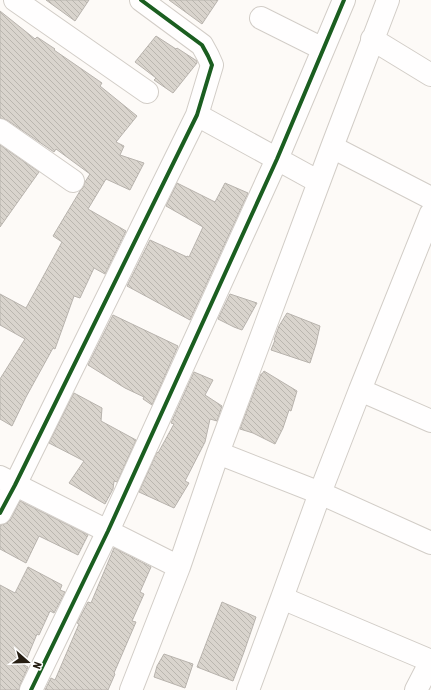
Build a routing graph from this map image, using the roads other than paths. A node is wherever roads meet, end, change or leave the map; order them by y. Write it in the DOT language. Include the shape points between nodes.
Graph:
graph roads {
  1 [pos="15,0"];
  2 [pos="141,0"];
  3 [pos="344,0"];
  4 [pos="388,0"];
  5 [pos="262,18"];
  6 [pos="372,39"];
  7 [pos="323,49"];
  8 [pos="431,75"];
  9 [pos="147,92"];
  10 [pos="197,115"];
  11 [pos="0,130"];
  12 [pos="332,147"];
  13 [pos="277,159"];
  14 [pos="73,182"];
  15 [pos="319,182"];
  16 [pos="431,198"];
  17 [pos="431,213"];
  18 [pos="360,390"];
  19 [pos="431,421"];
  20 [pos="218,453"];
  21 [pos="8,481"];
  22 [pos="320,493"];
  23 [pos="0,513"];
  24 [pos="108,530"];
  25 [pos="431,543"];
  26 [pos="179,567"];
  27 [pos="282,598"];
  28 [pos="431,661"];
  29 [pos="31,690"];
  30 [pos="131,690"];
  31 [pos="248,690"];
  32 [pos="416,690"];
  1 -- 9 [label="street"];
  2 -- 10 [label="street" via="202,45 208,56 212,65"];
  3 -- 7 [label="street"];
  4 -- 6 [label="street"];
  5 -- 7 [label="street"];
  6 -- 8 [label="street"];
  6 -- 12 [label="street"];
  7 -- 13 [label="street"];
  10 -- 13 [label="street"];
  10 -- 21 [label="street"];
  11 -- 14 [label="street"];
  12 -- 15 [label="street"];
  12 -- 16 [label="street"];
  13 -- 15 [label="street"];
  13 -- 24 [label="street"];
  15 -- 20 [label="street"];
  17 -- 18 [label="street"];
  18 -- 19 [label="street"];
  18 -- 22 [label="street"];
  20 -- 22 [label="street"];
  20 -- 26 [label="street"];
  21 -- 23 [label="street"];
  21 -- 24 [label="street"];
  22 -- 25 [label="street"];
  22 -- 27 [label="street"];
  24 -- 26 [label="street"];
  24 -- 29 [label="street"];
  26 -- 30 [label="street"];
  27 -- 28 [label="street"];
  27 -- 31 [label="street"];
  28 -- 32 [label="street"];
}
